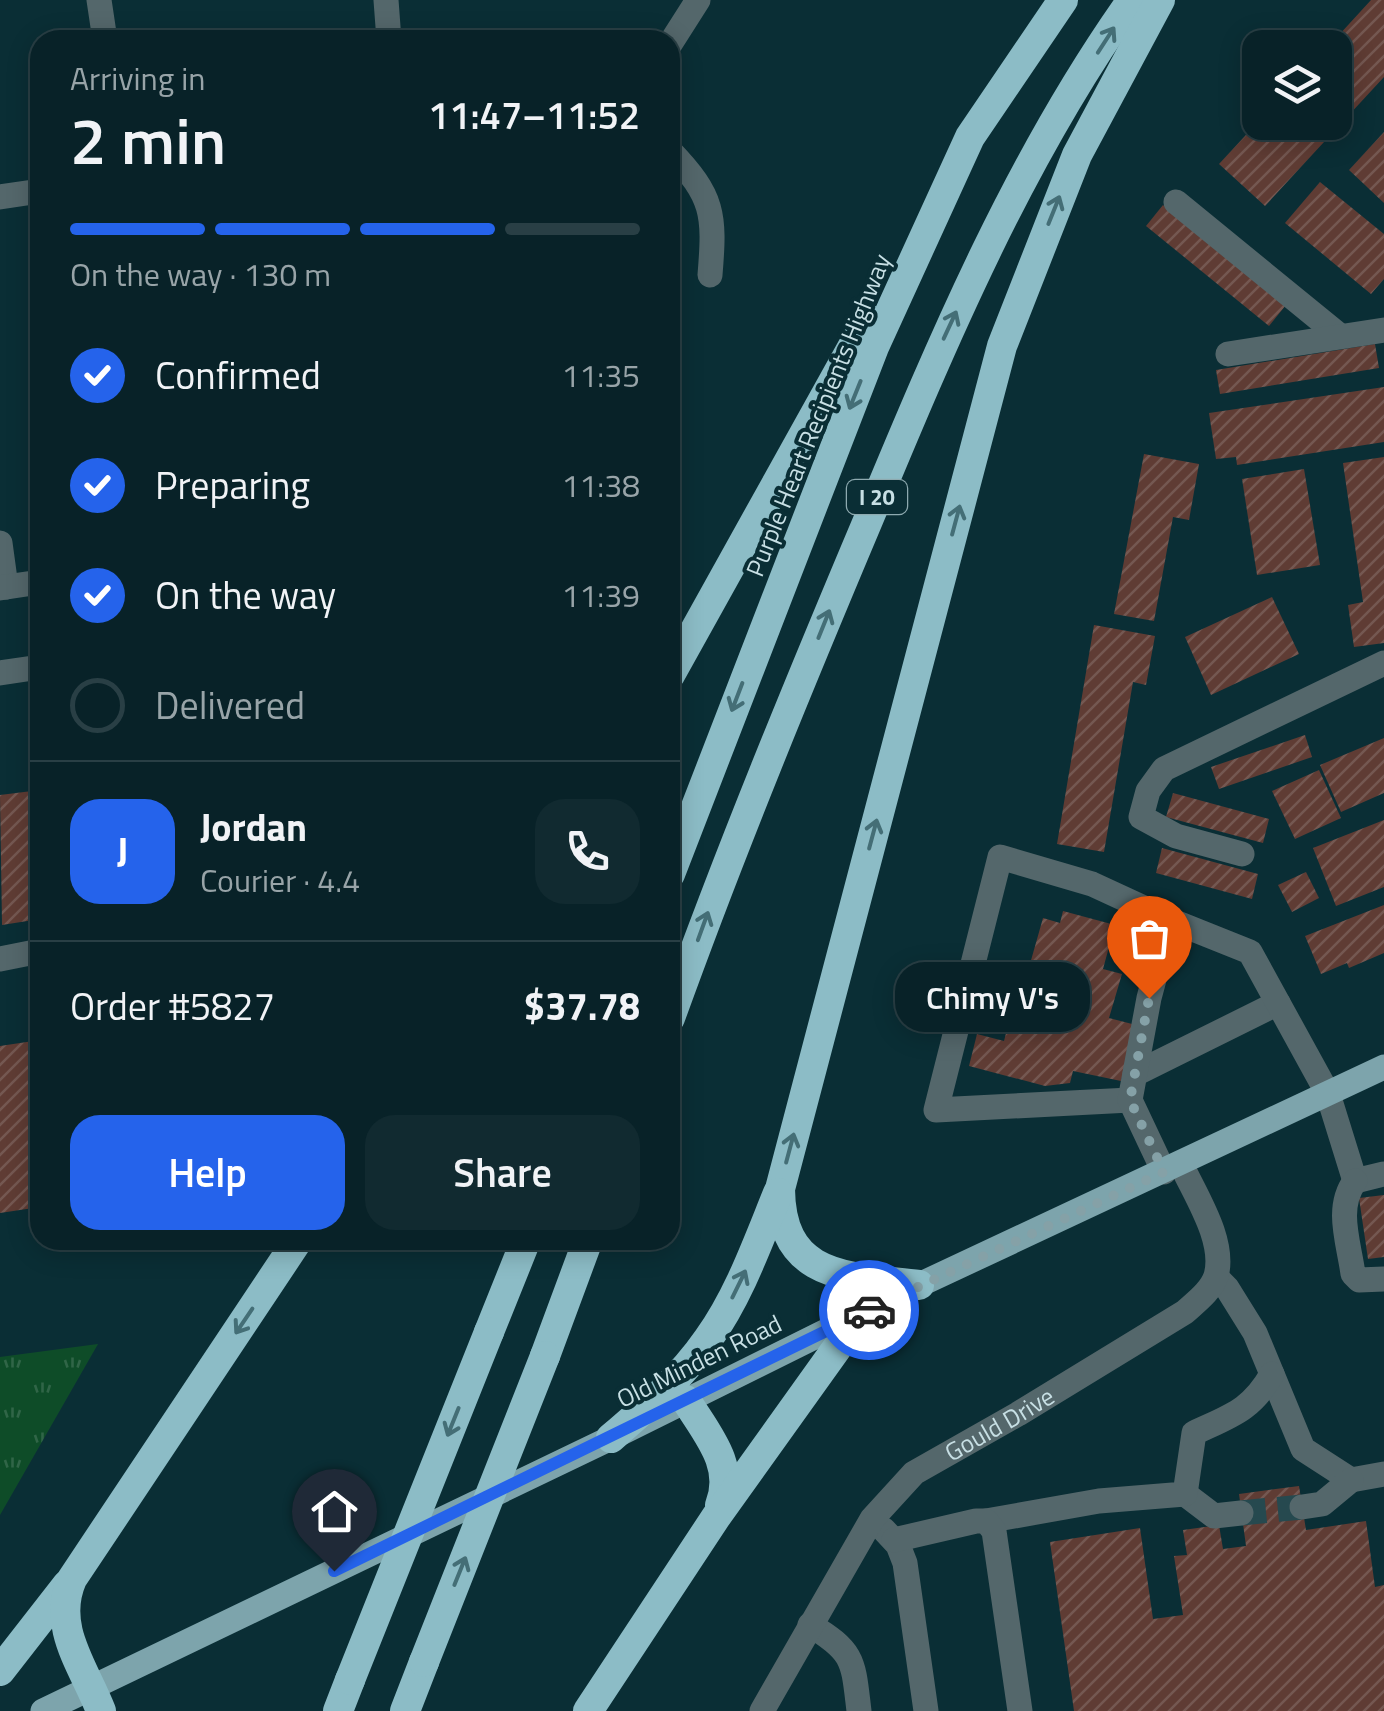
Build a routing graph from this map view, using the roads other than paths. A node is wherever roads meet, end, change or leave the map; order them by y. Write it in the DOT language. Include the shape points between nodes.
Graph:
graph roads {
  1 [pos="99,0"];
  2 [pos="386,0"];
  3 [pos="698,0"];
  4 [pos="1063,0"];
  5 [pos="1132,0"];
  6 [pos="1160,0"];
  7 [pos="103,30"];
  8 [pos="388,30"];
  9 [pos="679,30"];
  10 [pos="970,137"];
  11 [pos="680,163"];
  12 [pos="30,192"];
  13 [pos="0,197"];
  14 [pos="1176,202"];
  15 [pos="710,275"];
  16 [pos="1384,330"];
  17 [pos="1340,336"];
  18 [pos="1228,354"];
  19 [pos="0,543"];
  20 [pos="30,583"];
  21 [pos="3,587"];
  22 [pos="680,657"];
  23 [pos="1384,664"];
  24 [pos="30,668"];
  25 [pos="0,672"];
  26 [pos="680,848"];
  27 [pos="1242,854"];
  28 [pos="1170,920"];
  29 [pos="30,953"];
  30 [pos="0,959"];
  31 [pos="680,992"];
  32 [pos="1278,1002"];
  33 [pos="1384,1067"];
  34 [pos="1135,1074"];
  35 [pos="1328,1094"];
  36 [pos="1130,1100"];
  37 [pos="1173,1168"];
  38 [pos="1384,1174"];
  39 [pos="1354,1182"];
  40 [pos="780,1188"];
  41 [pos="291,1250"];
  42 [pos="522,1250"];
  43 [pos="584,1250"];
  44 [pos="1216,1277"];
  45 [pos="1384,1279"];
  46 [pos="919,1286"];
  47 [pos="862,1313"];
  48 [pos="1272,1374"];
  49 [pos="686,1400"];
  50 [pos="611,1438"];
  51 [pos="1384,1474"];
  52 [pos="1351,1480"];
  53 [pos="1185,1494"];
  54 [pos="1302,1506"];
  55 [pos="1241,1513"];
  56 [pos="716,1517"];
  57 [pos="872,1519"];
  58 [pos="986,1521"];
  59 [pos="894,1540"];
  60 [pos="72,1578"];
  61 [pos="810,1625"];
  62 [pos="0,1670"];
  63 [pos="96,1699"];
  64 [pos="42,1711"];
  65 [pos="338,1711"];
  66 [pos="405,1711"];
  67 [pos="588,1711"];
  68 [pos="762,1711"];
  69 [pos="859,1711"];
  70 [pos="926,1711"];
  71 [pos="1020,1711"];
  1 -- 7 [label="street"];
  2 -- 8 [label="street"];
  3 -- 9 [label="street"];
  4 -- 10 [label="highway, Purple Heart Recipients Highway / I 20"];
  31 -- 5 [label="highway, I 20, one-way" via="949,326 1029,168"];
  40 -- 6 [label="highway, one-way" via="1002,346 1076,155"];
  10 -- 22 [label="highway"];
  10 -- 26 [label="highway, Purple Heart Recipients Highway / I 20, one-way" via="874,346"];
  11 -- 15 [label="street" via="710,207"];
  12 -- 13 [label="street"];
  14 -- 17 [label="street"];
  16 -- 17 [label="street"];
  17 -- 18 [label="street"];
  19 -- 21 [label="street"];
  20 -- 21 [label="street"];
  23 -- 27 [label="street" via="1164,769 1148,791 1142,817 1176,836"];
  24 -- 25 [label="street"];
  28 -- 32 [label="street" via="1250,952"];
  28 -- 34 [label="street"];
  28 -- 36 [label="street" via="1092,884 1000,856 936,1110"];
  29 -- 30 [label="street"];
  32 -- 34 [label="street"];
  32 -- 35 [label="street"];
  33 -- 35 [label="main road, Old Minden Road"];
  34 -- 36 [label="street"];
  35 -- 37 [label="main road, Old Minden Road"];
  35 -- 39 [label="street"];
  36 -- 37 [label="street"];
  37 -- 44 [label="street" via="1213,1236"];
  37 -- 46 [label="main road, Old Minden Road"];
  38 -- 39 [label="street"];
  39 -- 45 [label="street" via="1343,1207 1354,1274 1359,1280"];
  40 -- 46 [label="highway" via="785,1233 815,1263 837,1274"];
  50 -- 40 [label="highway, one-way" via="666,1390 708,1339"];
  41 -- 60 [label="highway, one-way"];
  42 -- 65 [label="highway, one-way, bridge"];
  66 -- 43 [label="highway, one-way, bridge"];
  44 -- 48 [label="street" via="1255,1333"];
  44 -- 57 [label="street, Gould Drive" via="1185,1312 914,1473"];
  46 -- 47 [label="main road, Old Minden Road"];
  47 -- 49 [label="main road, Old Minden Road"];
  47 -- 56 [label="highway"];
  48 -- 52 [label="street" via="1303,1450"];
  48 -- 53 [label="street" via="1259,1398 1194,1434"];
  49 -- 50 [label="main road, Old Minden Road"];
  49 -- 56 [label="highway" via="726,1472"];
  50 -- 63 [label="main road, Old Minden Road"];
  51 -- 52 [label="street"];
  52 -- 54 [label="street" via="1322,1504"];
  53 -- 55 [label="street" via="1214,1516"];
  53 -- 58 [label="street"];
  56 -- 67 [label="highway"];
  57 -- 59 [label="street"];
  57 -- 61 [label="street, Gould Drive"];
  58 -- 59 [label="street"];
  58 -- 71 [label="street" via="994,1531"];
  59 -- 70 [label="street" via="905,1563"];
  60 -- 62 [label="highway"];
  60 -- 63 [label="highway" via="63,1604 65,1625"];
  61 -- 68 [label="street, Gould Drive"];
  61 -- 69 [label="street" via="848,1654"];
  63 -- 64 [label="main road, Old Minden Road"];
}
